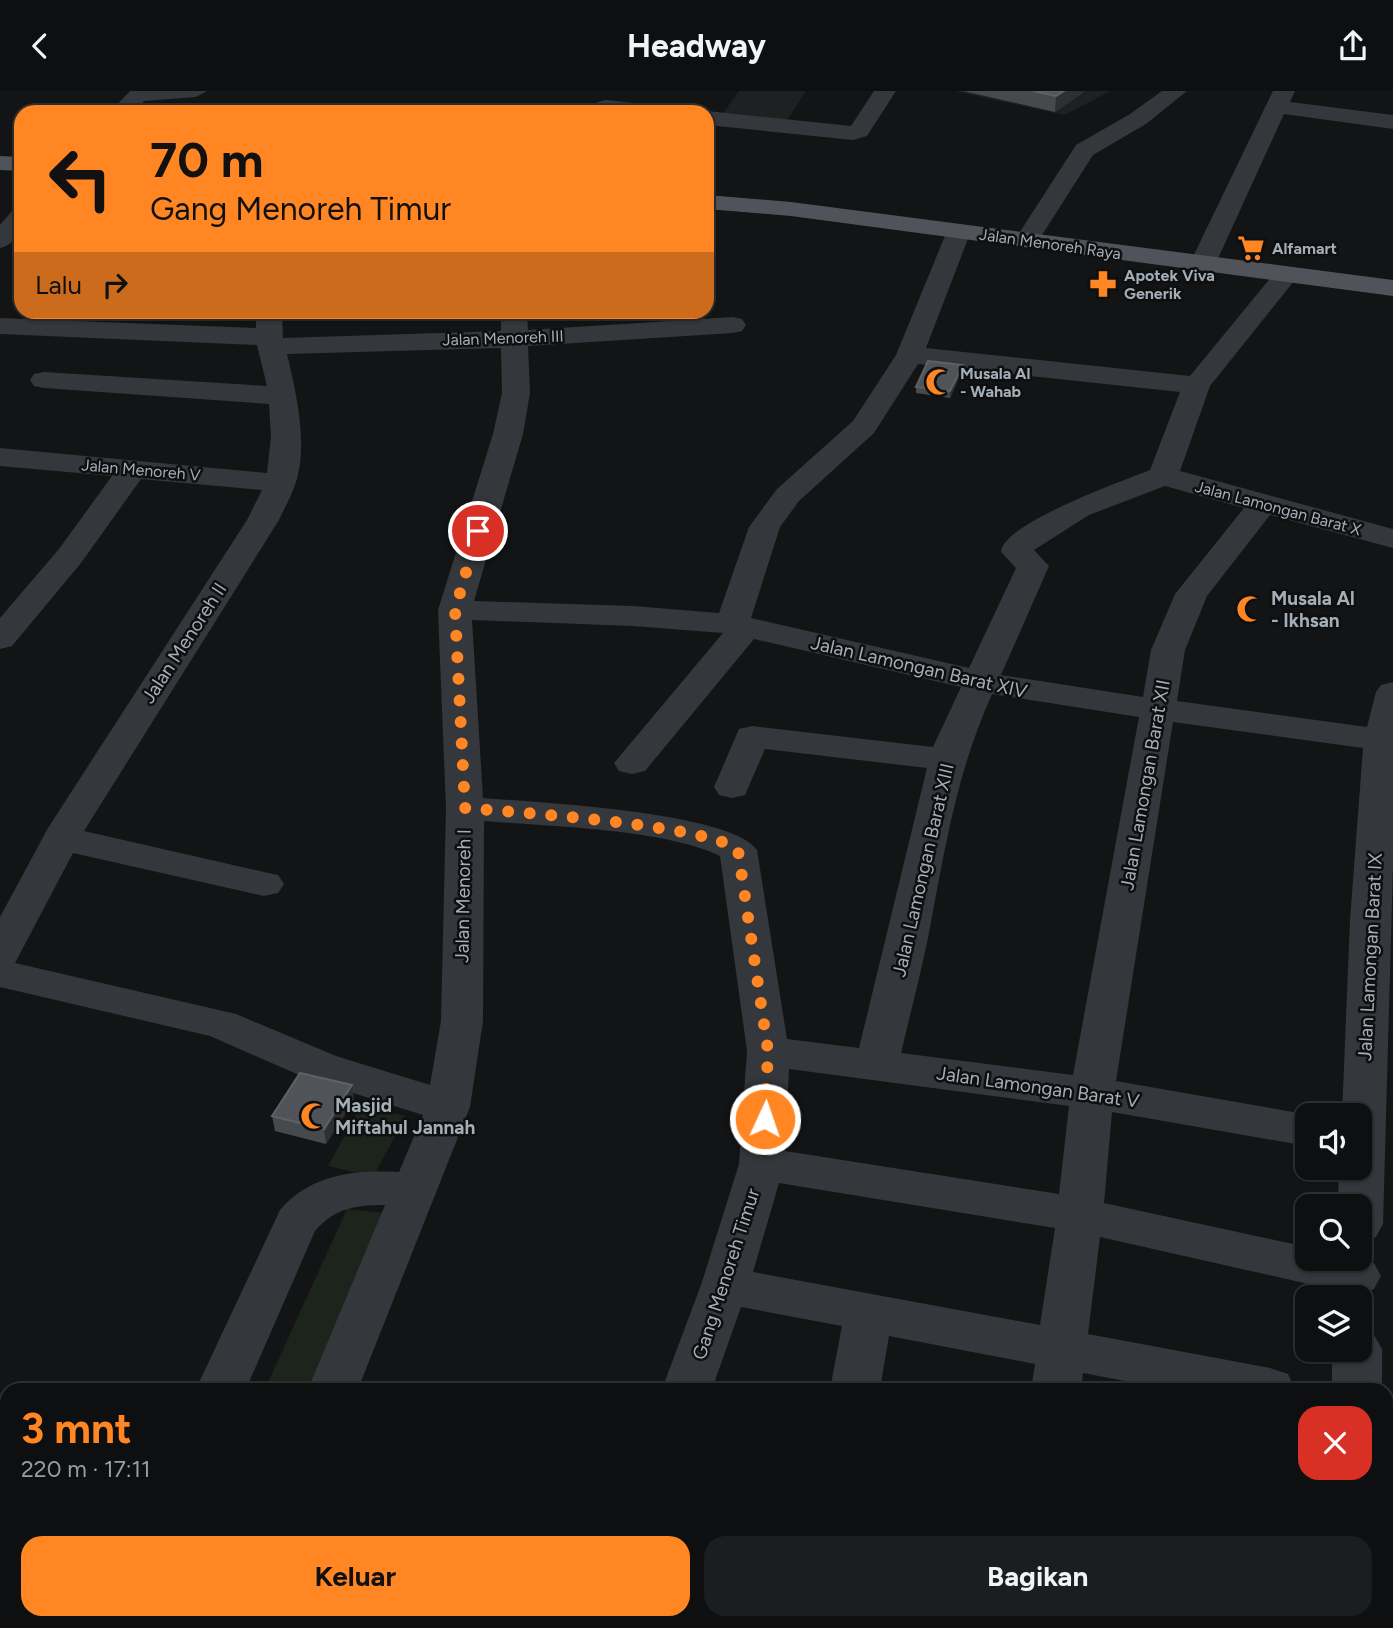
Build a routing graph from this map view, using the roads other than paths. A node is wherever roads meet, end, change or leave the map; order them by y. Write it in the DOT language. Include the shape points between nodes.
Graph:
graph roads {
  1 [pos="196,91"];
  2 [pos="631,91"];
  3 [pos="885,91"];
  4 [pos="1176,91"];
  5 [pos="1281,99"];
  6 [pos="128,105"];
  7 [pos="615,105"];
  8 [pos="714,119"];
  9 [pos="1393,122"];
  10 [pos="714,203"];
  11 [pos="14,224"];
  12 [pos="959,231"];
  13 [pos="0,241"];
  14 [pos="1026,241"];
  15 [pos="1202,265"];
  16 [pos="1285,276"];
  17 [pos="1393,288"];
  18 [pos="515,325"];
  19 [pos="733,325"];
  20 [pos="0,326"];
  21 [pos="270,332"];
  22 [pos="910,355"];
  23 [pos="44,380"];
  24 [pos="1198,385"];
  25 [pos="283,396"];
  26 [pos="0,457"];
  27 [pos="132,470"];
  28 [pos="1163,476"];
  29 [pos="281,483"];
  30 [pos="1262,505"];
  31 [pos="1393,539"];
  32 [pos="455,610"];
  33 [pos="738,627"];
  34 [pos="0,639"];
  35 [pos="982,681"];
  36 [pos="1393,692"];
  37 [pos="1158,709"];
  38 [pos="1382,740"];
  39 [pos="947,759"];
  40 [pos="632,763"];
  41 [pos="732,787"];
  42 [pos="465,808"];
  43 [pos="61,838"];
  44 [pos="264,884"];
  45 [pos="1381,921"];
  46 [pos="0,954"];
  47 [pos="0,973"];
  48 [pos="768,1051"];
  49 [pos="877,1063"];
  50 [pos="1092,1093"];
  51 [pos="448,1107"];
  52 [pos="1295,1128"];
  53 [pos="1372,1141"];
  54 [pos="762,1164"];
  55 [pos="417,1189"];
  56 [pos="1080,1215"];
  57 [pos="1357,1277"];
  58 [pos="725,1285"];
  59 [pos="869,1313"];
  60 [pos="1357,1362"];
  61 [pos="1058,1369"];
  62 [pos="224,1383"];
  63 [pos="336,1383"];
  64 [pos="689,1383"];
  65 [pos="856,1383"];
  66 [pos="1206,1383"];
  67 [pos="1357,1383"];
  1 -- 6 [label="street" via="138,95"];
  2 -- 7 [label="street"];
  3 -- 8 [label="street" via="859,131 853,132"];
  4 -- 14 [label="street" via="1084,149"];
  5 -- 9 [label="street"];
  5 -- 15 [label="street"];
  10 -- 12 [label="main road, Jalan Menoreh Raya"];
  11 -- 13 [label="street"];
  12 -- 14 [label="main road, Jalan Menoreh Raya"];
  12 -- 22 [label="street"];
  14 -- 15 [label="main road, Jalan Menoreh Raya"];
  15 -- 16 [label="main road, Jalan Menoreh Raya"];
  16 -- 17 [label="main road, Jalan Menoreh Raya"];
  16 -- 24 [label="street"];
  18 -- 19 [label="street, Jalan Menoreh III"];
  18 -- 21 [label="street, Jalan Menoreh III"];
  18 -- 32 [label="street, Jalan Menoreh I" via="516,393 508,434"];
  20 -- 21 [label="street, Jalan Menoreh III"];
  21 -- 25 [label="street, Jalan Menoreh II"];
  22 -- 24 [label="street"];
  22 -- 33 [label="street" via="864,427 788,495 765,527"];
  23 -- 25 [label="street"];
  24 -- 28 [label="street"];
  25 -- 29 [label="street, Jalan Menoreh II" via="286,436"];
  26 -- 27 [label="street, Jalan Menoreh V"];
  27 -- 29 [label="street, Jalan Menoreh V"];
  27 -- 34 [label="street" via="70,556"];
  28 -- 30 [label="street, Jalan Lamongan Barat X"];
  28 -- 35 [label="street, Jalan Lamongan Barat XIII" via="1078,508 1019,543 1017,552 1032,566"];
  29 -- 43 [label="street, Jalan Menoreh II" via="263,520"];
  30 -- 31 [label="street, Jalan Lamongan Barat X"];
  30 -- 37 [label="street, Jalan Lamongan Barat XII" via="1191,594 1168,649"];
  32 -- 33 [label="street, Jalan Lamongan Barat XIV" via="633,616"];
  32 -- 42 [label="street, Jalan Menoreh I"];
  33 -- 35 [label="street, Jalan Lamongan Barat XIV"];
  33 -- 40 [label="street"];
  35 -- 37 [label="street, Jalan Lamongan Barat XIV"];
  35 -- 39 [label="street, Jalan Lamongan Barat XIII"];
  36 -- 38 [label="street, Jalan Lamongan Barat IX"];
  37 -- 38 [label="street, Jalan Lamongan Barat XIV"];
  37 -- 50 [label="street, Jalan Lamongan Barat XII"];
  38 -- 45 [label="street, Jalan Lamongan Barat IX"];
  39 -- 41 [label="street" via="752,737"];
  39 -- 49 [label="street, Jalan Lamongan Barat XIII"];
  42 -- 48 [label="street, Gang Menoreh Timur" via="618,823 732,845 740,857"];
  42 -- 51 [label="street, Jalan Menoreh I" via="462,1021"];
  43 -- 44 [label="street"];
  43 -- 46 [label="street, Jalan Menoreh II"];
  45 -- 53 [label="street, Jalan Lamongan Barat IX"];
  47 -- 51 [label="street" via="222,1024 321,1067"];
  48 -- 49 [label="street, Jalan Lamongan Barat V"];
  48 -- 54 [label="street, Gang Menoreh Timur"];
  49 -- 50 [label="street, Jalan Lamongan Barat V"];
  50 -- 52 [label="street, Jalan Lamongan Barat V"];
  50 -- 56 [label="street, Jalan Lamongan Barat XII"];
  51 -- 55 [label="street, Jalan Menoreh I"];
  54 -- 56 [label="street"];
  54 -- 58 [label="street, Gang Menoreh Timur"];
  55 -- 62 [label="street" via="354,1189 325,1195 307,1205"];
  55 -- 63 [label="street, Jalan Menoreh I"];
  56 -- 57 [label="street"];
  56 -- 61 [label="street, Jalan Lamongan Barat XII"];
  58 -- 59 [label="street"];
  58 -- 64 [label="street, Gang Menoreh Timur"];
  59 -- 61 [label="street"];
  59 -- 65 [label="street"];
  60 -- 67 [label="street"];
  61 -- 66 [label="street"];
}
